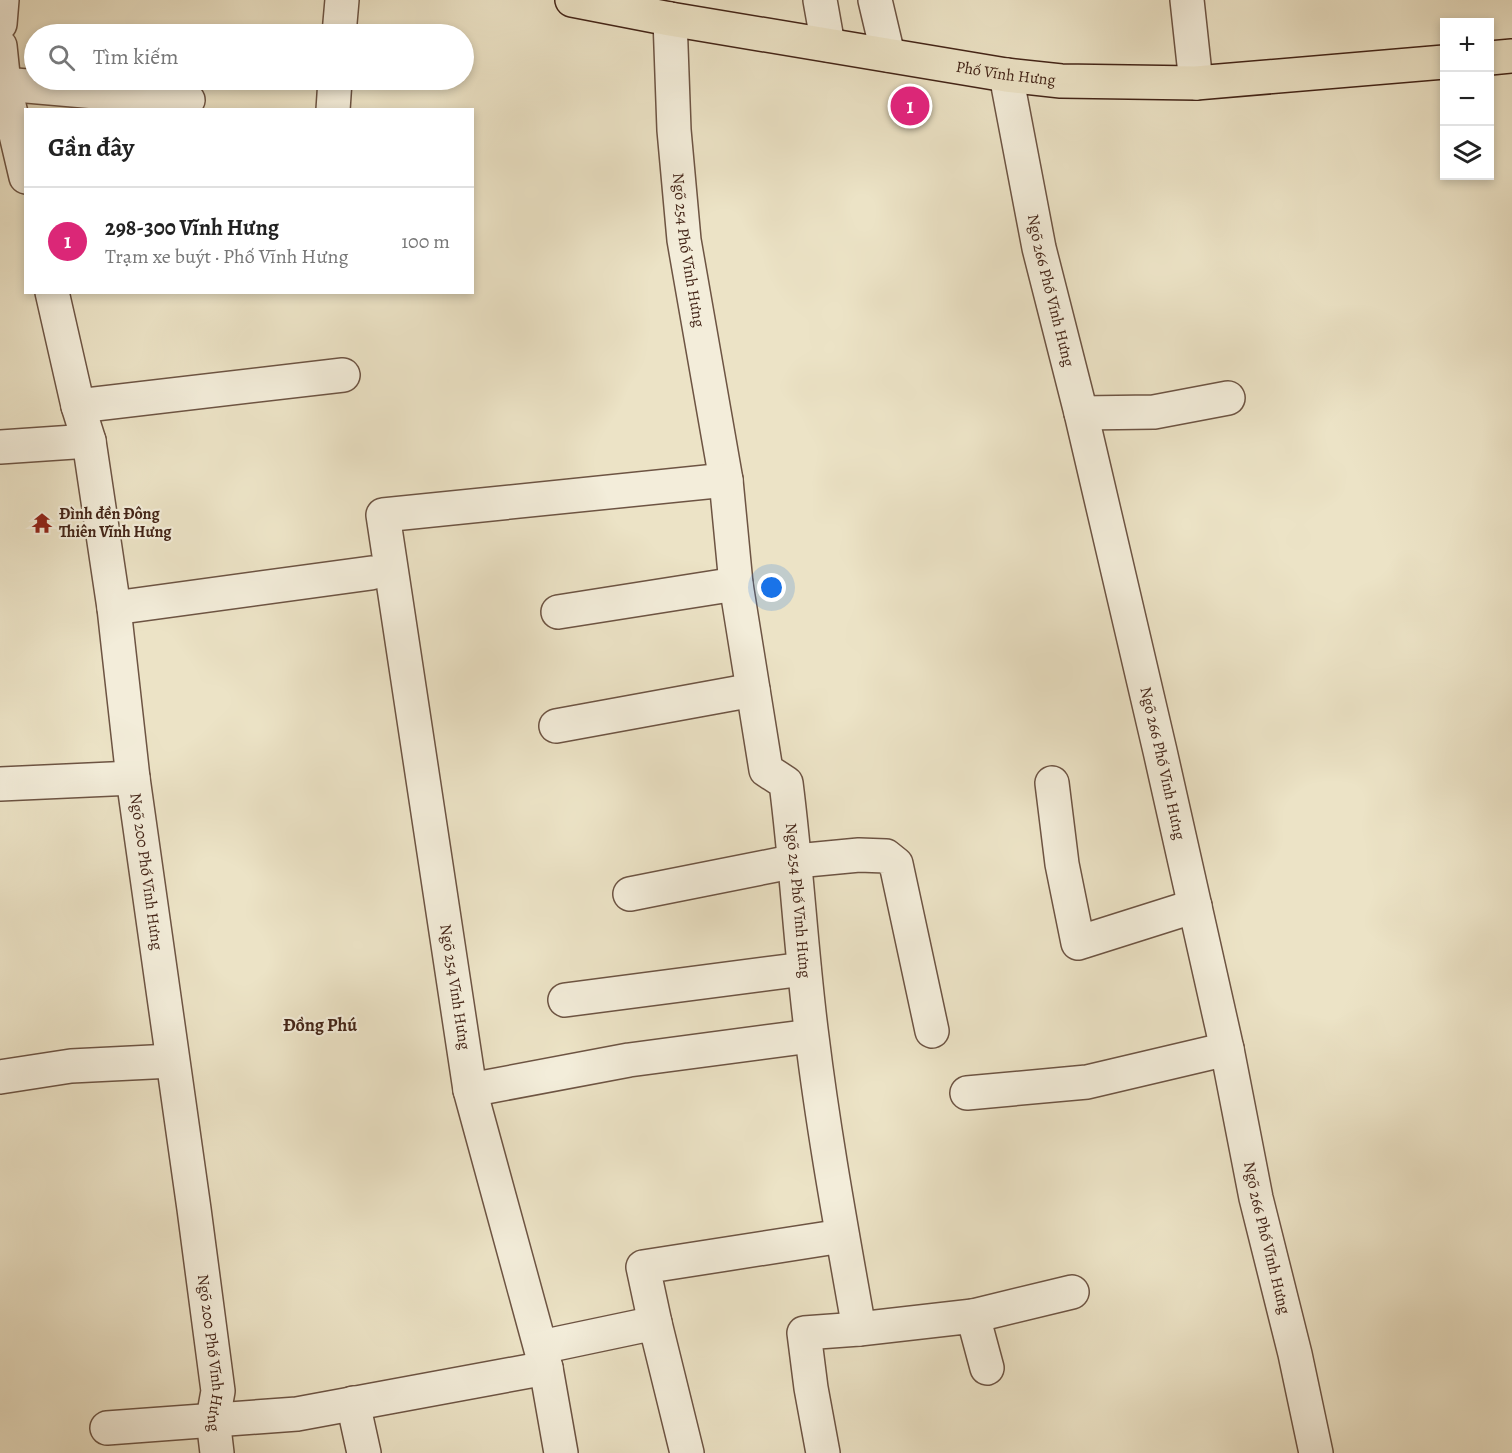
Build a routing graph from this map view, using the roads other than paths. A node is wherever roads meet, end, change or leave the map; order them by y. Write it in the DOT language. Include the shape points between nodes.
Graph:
graph roads {
  1 [pos="2,0"];
  2 [pos="342,0"];
  3 [pos="572,0"];
  4 [pos="820,0"];
  5 [pos="875,0"];
  6 [pos="1187,0"];
  7 [pos="670,19"];
  8 [pos="0,24"];
  9 [pos="340,24"];
  10 [pos="828,45"];
  11 [pos="0,46"];
  12 [pos="888,55"];
  13 [pos="1512,56"];
  14 [pos="1494,58"];
  15 [pos="1440,62"];
  16 [pos="1005,75"];
  17 [pos="1196,83"];
  18 [pos="4,84"];
  19 [pos="24,87"];
  20 [pos="40,90"];
  21 [pos="334,90"];
  22 [pos="188,100"];
  23 [pos="106,101"];
  24 [pos="333,108"];
  25 [pos="24,169"];
  26 [pos="52,294"];
  27 [pos="343,375"];
  28 [pos="1228,398"];
  29 [pos="78,406"];
  30 [pos="1081,413"];
  31 [pos="89,441"];
  32 [pos="0,447"];
  33 [pos="726,480"];
  34 [pos="371,573"];
  35 [pos="736,584"];
  36 [pos="114,608"];
  37 [pos="558,612"];
  38 [pos="753,690"];
  39 [pos="556,726"];
  40 [pos="134,778"];
  41 [pos="0,783"];
  42 [pos="1052,783"];
  43 [pos="796,861"];
  44 [pos="630,894"];
  45 [pos="1195,906"];
  46 [pos="804,969"];
  47 [pos="565,1000"];
  48 [pos="932,1031"];
  49 [pos="811,1036"];
  50 [pos="1227,1049"];
  51 [pos="172,1061"];
  52 [pos="0,1077"];
  53 [pos="470,1090"];
  54 [pos="967,1093"];
  55 [pos="842,1236"];
  56 [pos="1072,1292"];
  57 [pos="973,1316"];
  58 [pos="655,1323"];
  59 [pos="859,1329"];
  60 [pos="544,1358"];
  61 [pos="987,1368"];
  62 [pos="353,1403"];
  63 [pos="213,1419"];
  64 [pos="106,1428"];
  65 [pos="217,1453"];
  66 [pos="364,1453"];
  67 [pos="561,1453"];
  68 [pos="687,1453"];
  69 [pos="823,1453"];
  70 [pos="1316,1453"];
  1 -- 8 [label="street"];
  2 -- 9 [label="street"];
  3 -- 7 [label="main road, Phố Vĩnh Hưng"];
  4 -- 10 [label="street"];
  5 -- 12 [label="street"];
  6 -- 17 [label="street"];
  7 -- 10 [label="main road, Phố Vĩnh Hưng"];
  7 -- 33 [label="street, Ngõ 254 Phố Vĩnh Hưng" via="674,130 684,240"];
  10 -- 12 [label="main road, Phố Vĩnh Hưng"];
  11 -- 18 [label="street"];
  12 -- 16 [label="main road, Phố Vĩnh Hưng"];
  13 -- 14 [label="main road"];
  15 -- 17 [label="main road, Phố Vĩnh Hưng"];
  16 -- 17 [label="main road, Phố Vĩnh Hưng" via="1060,81"];
  16 -- 30 [label="street, Ngõ 266 Phố Vĩnh Hưng" via="1039,248"];
  18 -- 19 [label="street"];
  18 -- 25 [label="street"];
  20 -- 23 [label="street"];
  21 -- 24 [label="street"];
  22 -- 23 [label="street"];
  26 -- 29 [label="street, Ngõ 200 Phố Vĩnh Hưng"];
  27 -- 29 [label="street"];
  28 -- 30 [label="street" via="1154,412"];
  29 -- 31 [label="street, Ngõ 200 Phố Vĩnh Hưng"];
  30 -- 45 [label="street, Ngõ 266 Phố Vĩnh Hưng"];
  31 -- 32 [label="street"];
  31 -- 36 [label="street, Ngõ 200 Phố Vĩnh Hưng"];
  33 -- 35 [label="street, Ngõ 254 Phố Vĩnh Hưng"];
  33 -- 53 [label="street, Ngõ 254 Vĩnh Hưng" via="383,515"];
  34 -- 36 [label="street"];
  35 -- 37 [label="street"];
  35 -- 38 [label="street, Ngõ 254 Phố Vĩnh Hưng"];
  36 -- 40 [label="street, Ngõ 200 Phố Vĩnh Hưng"];
  38 -- 39 [label="street"];
  38 -- 43 [label="street, Ngõ 254 Phố Vĩnh Hưng" via="766,770 786,783"];
  40 -- 41 [label="street"];
  40 -- 51 [label="street, Ngõ 200 Phố Vĩnh Hưng"];
  42 -- 45 [label="street" via="1062,864 1078,943"];
  43 -- 44 [label="street"];
  43 -- 46 [label="street, Ngõ 254 Phố Vĩnh Hưng"];
  43 -- 48 [label="street" via="860,855 886,856 896,864"];
  45 -- 50 [label="street, Ngõ 266 Phố Vĩnh Hưng"];
  46 -- 47 [label="street"];
  46 -- 49 [label="street, Ngõ 254 Phố Vĩnh Hưng"];
  49 -- 53 [label="street" via="629,1060"];
  49 -- 55 [label="street, Ngõ 254 Phố Vĩnh Hưng"];
  50 -- 54 [label="street" via="1087,1082"];
  50 -- 70 [label="street, Ngõ 266 Phố Vĩnh Hưng"];
  51 -- 52 [label="street" via="71,1066"];
  51 -- 63 [label="street, Ngõ 200 Phố Vĩnh Hưng" via="218,1391"];
  53 -- 60 [label="street, Ngõ 254 Vĩnh Hưng"];
  55 -- 58 [label="street" via="643,1267"];
  55 -- 59 [label="street, Ngõ 254 Phố Vĩnh Hưng"];
  56 -- 57 [label="street"];
  57 -- 59 [label="street"];
  57 -- 61 [label="street"];
  58 -- 60 [label="street"];
  58 -- 68 [label="street"];
  59 -- 69 [label="street" via="804,1333"];
  60 -- 62 [label="street"];
  60 -- 67 [label="street, Ngõ 254 Vĩnh Hưng"];
  62 -- 63 [label="street" via="297,1414"];
  62 -- 66 [label="street"];
  63 -- 64 [label="street"];
  63 -- 65 [label="street, Ngõ 200 Phố Vĩnh Hưng"];
}
